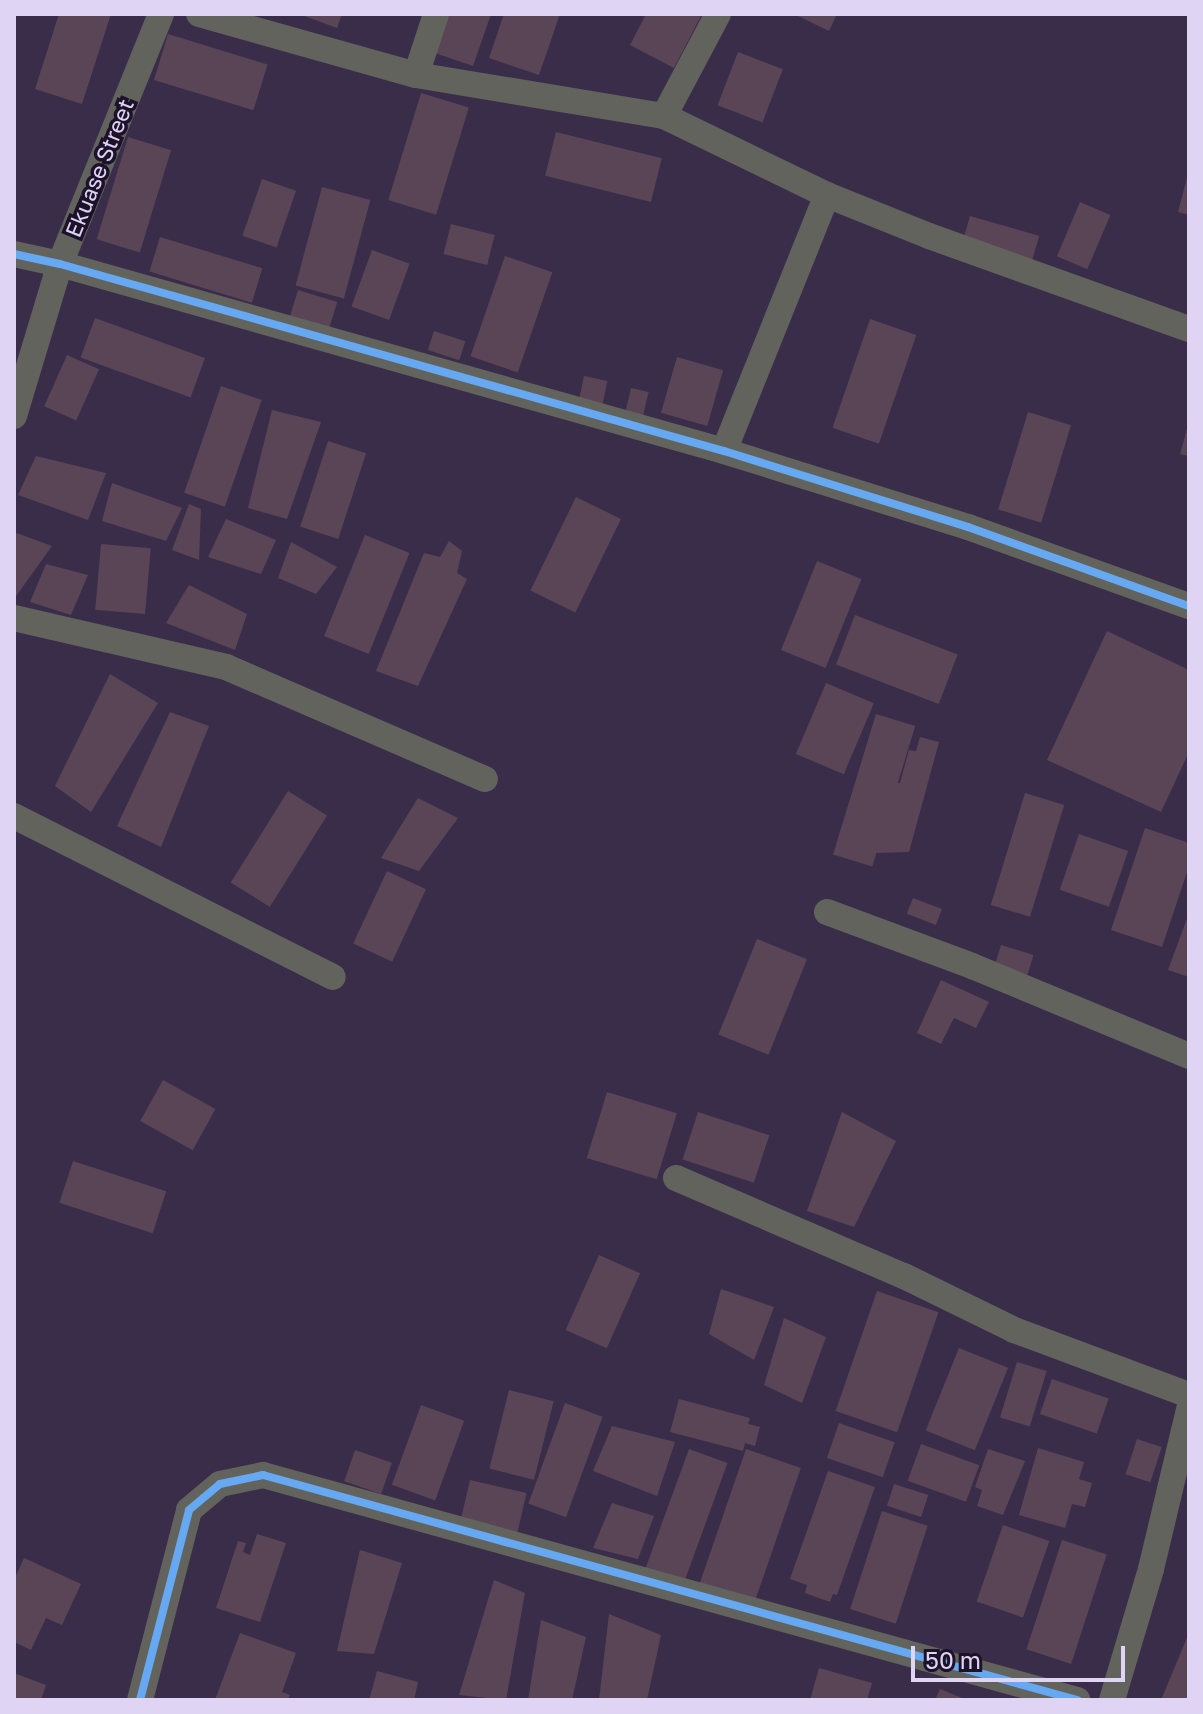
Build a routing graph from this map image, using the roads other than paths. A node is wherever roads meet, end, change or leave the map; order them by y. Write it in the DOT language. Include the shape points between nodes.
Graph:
graph roads {
  1 [pos="161,14"];
  2 [pos="199,14"];
  3 [pos="436,14"];
  4 [pos="718,14"];
  5 [pos="416,75"];
  6 [pos="664,116"];
  7 [pos="827,195"];
  8 [pos="14,254"];
  9 [pos="60,264"];
  10 [pos="1189,329"];
  11 [pos="14,416"];
  12 [pos="724,451"];
  13 [pos="1189,606"];
  14 [pos="14,618"];
  15 [pos="485,779"];
  16 [pos="14,816"];
  17 [pos="827,912"];
  18 [pos="333,977"];
  19 [pos="1189,1056"];
  20 [pos="676,1178"];
  21 [pos="1189,1395"];
  22 [pos="1189,1409"];
  23 [pos="140,1700"];
  24 [pos="1077,1700"];
  25 [pos="1112,1700"];
  1 -- 9 [label="street, Ekuase Street"];
  2 -- 5 [label="street"];
  3 -- 5 [label="street"];
  4 -- 6 [label="street"];
  5 -- 6 [label="street"];
  6 -- 7 [label="street"];
  7 -- 10 [label="street"];
  7 -- 12 [label="street"];
  8 -- 9 [label="street"];
  9 -- 11 [label="street, Ekuase Street"];
  9 -- 12 [label="street"];
  12 -- 13 [label="street" via="968,527"];
  14 -- 15 [label="street" via="226,667"];
  16 -- 18 [label="street"];
  17 -- 19 [label="street"];
  20 -- 21 [label="street" via="904,1276 1014,1330"];
  22 -- 25 [label="street" via="1151,1569"];
  23 -- 24 [label="street" via="189,1510 220,1484 263,1475"];
}
